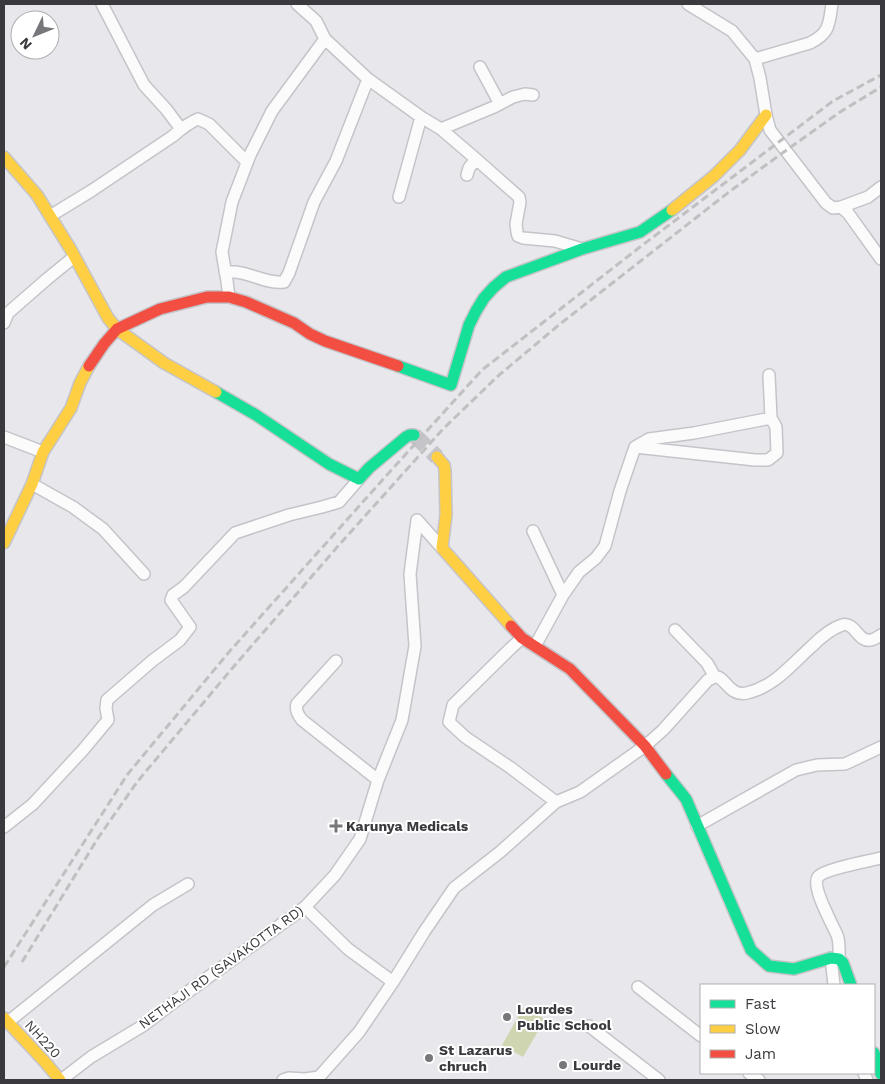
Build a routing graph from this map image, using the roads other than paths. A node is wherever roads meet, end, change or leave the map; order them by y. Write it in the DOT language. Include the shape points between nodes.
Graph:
graph roads {
  1 [pos="102,4"];
  2 [pos="297,4"];
  3 [pos="688,4"];
  4 [pos="832,4"];
  5 [pos="325,39"];
  6 [pos="755,59"];
  7 [pos="480,67"];
  8 [pos="368,79"];
  9 [pos="533,95"];
  10 [pos="500,104"];
  11 [pos="766,115"];
  12 [pos="421,116"];
  13 [pos="181,128"];
  14 [pos="441,129"];
  15 [pos="476,159"];
  16 [pos="5,160"];
  17 [pos="247,162"];
  18 [pos="467,175"];
  19 [pos="881,187"];
  20 [pos="400,197"];
  21 [pos="841,207"];
  22 [pos="50,216"];
  23 [pos="582,249"];
  24 [pos="74,257"];
  25 [pos="881,259"];
  26 [pos="225,272"];
  27 [pos="229,297"];
  28 [pos="4,323"];
  29 [pos="117,329"];
  30 [pos="769,375"];
  31 [pos="772,418"];
  32 [pos="414,435"];
  33 [pos="4,437"];
  34 [pos="635,446"];
  35 [pos="43,452"];
  36 [pos="437,456"];
  37 [pos="359,479"];
  38 [pos="32,484"];
  39 [pos="533,531"];
  40 [pos="4,543"];
  41 [pos="442,548"];
  42 [pos="144,574"];
  43 [pos="563,595"];
  44 [pos="675,630"];
  45 [pos="881,635"];
  46 [pos="522,638"];
  47 [pos="535,646"];
  48 [pos="336,661"];
  49 [pos="715,677"];
  50 [pos="645,746"];
  51 [pos="881,747"];
  52 [pos="378,780"];
  53 [pos="556,802"];
  54 [pos="697,826"];
  55 [pos="4,827"];
  56 [pos="881,858"];
  57 [pos="188,884"];
  58 [pos="305,907"];
  59 [pos="835,958"];
  60 [pos="393,982"];
  61 [pos="834,984"];
  62 [pos="851,984"];
  63 [pos="638,987"];
  64 [pos="6,1020"];
  65 [pos="589,1026"];
  66 [pos="700,1035"];
  67 [pos="875,1056"];
  68 [pos="881,1074"];
  69 [pos="60,1080"];
  70 [pos="283,1080"];
  71 [pos="659,1080"];
  1 -- 13 [label="street" via="144,85"];
  2 -- 5 [label="street" via="316,20"];
  3 -- 6 [label="street" via="732,31"];
  4 -- 6 [label="street" via="825,33 818,39"];
  5 -- 8 [label="street"];
  5 -- 17 [label="street" via="272,111"];
  6 -- 11 [label="street"];
  7 -- 10 [label="street"];
  8 -- 12 [label="street"];
  8 -- 26 [label="street" via="336,161 314,202 284,282 274,283 250,274"];
  9 -- 10 [label="street" via="513,96"];
  10 -- 14 [label="street"];
  11 -- 21 [label="street" via="770,130 826,203 833,208"];
  11 -- 23 [label="main road" via="740,150 666,215 640,232"];
  12 -- 14 [label="street"];
  12 -- 20 [label="street"];
  13 -- 17 [label="street" via="198,119 209,124"];
  13 -- 22 [label="street"];
  14 -- 15 [label="street"];
  15 -- 18 [label="street"];
  15 -- 23 [label="street" via="519,197 518,236"];
  16 -- 22 [label="main road" via="37,195"];
  17 -- 26 [label="street" via="232,202 222,252"];
  19 -- 21 [label="street" via="868,197"];
  21 -- 25 [label="street"];
  22 -- 24 [label="main road"];
  23 -- 27 [label="main road" via="506,277 496,284 464,336 451,385 325,341 266,310"];
  24 -- 28 [label="street" via="8,313"];
  24 -- 29 [label="main road"];
  26 -- 27 [label="street"];
  27 -- 29 [label="main road" via="207,297 176,304"];
  29 -- 35 [label="main road" via="88,368 71,408"];
  29 -- 37 [label="main road" via="164,363"];
  30 -- 31 [label="street"];
  31 -- 34 [label="street" via="650,439"];
  31 -- 34 [label="street" via="776,426 777,453 768,460"];
  32 -- 37 [label="main road" via="406,437"];
  33 -- 35 [label="street"];
  34 -- 43 [label="street" via="605,546 579,572"];
  35 -- 38 [label="main road"];
  36 -- 41 [label="main road" via="445,471 446,515"];
  37 -- 55 [label="street" via="339,502 288,514 235,533 173,595 171,600 190,627 180,640 107,700 108,720 33,804"];
  38 -- 40 [label="main road"];
  38 -- 42 [label="street" via="73,507 103,529"];
  39 -- 43 [label="street"];
  41 -- 46 [label="main road"];
  41 -- 52 [label="street, NETHAJI RD (SAVAKOTTA RD)" via="417,520 410,574 415,646 402,720"];
  43 -- 47 [label="street"];
  44 -- 49 [label="street" via="707,663"];
  45 -- 49 [label="street" via="867,640 849,625 843,625 823,635 777,679 759,690 737,694"];
  46 -- 47 [label="main road"];
  46 -- 53 [label="street" via="453,705 448,722"];
  47 -- 50 [label="main road" via="570,669"];
  48 -- 52 [label="street" via="297,704 297,713"];
  49 -- 50 [label="street" via="708,680"];
  50 -- 53 [label="street" via="580,792"];
  50 -- 54 [label="main road" via="686,799"];
  51 -- 54 [label="street" via="845,764 796,770"];
  52 -- 58 [label="street, NETHAJI RD (SAVAKOTTA RD)" via="360,839 335,875"];
  53 -- 60 [label="street" via="454,888"];
  54 -- 59 [label="main road" via="751,950 769,966 794,969"];
  56 -- 59 [label="street" via="837,869 817,880 818,890 838,937"];
  57 -- 64 [label="street" via="153,906"];
  58 -- 60 [label="street" via="348,949"];
  58 -- 69 [label="street, NETHAJI RD (SAVAKOTTA RD)" via="144,1025"];
  59 -- 61 [label="street"];
  59 -- 62 [label="main road" via="843,963"];
  60 -- 70 [label="street" via="359,1032 319,1077"];
  63 -- 66 [label="street"];
  64 -- 69 [label="main road, NH220"];
  65 -- 71 [label="street"];
  67 -- 68 [label="main road"];
}
